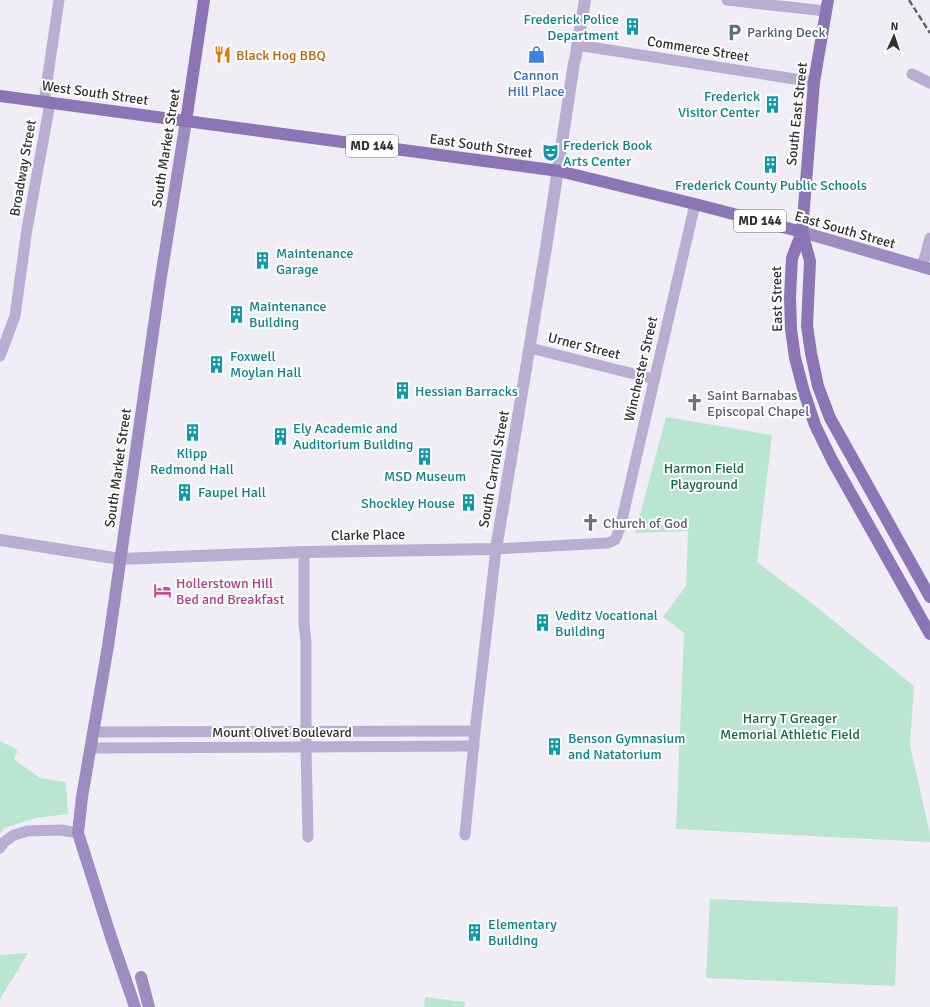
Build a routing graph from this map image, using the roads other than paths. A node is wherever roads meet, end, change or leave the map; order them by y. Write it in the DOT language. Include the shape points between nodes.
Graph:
graph roads {
  1 [pos="59,0"];
  2 [pos="204,0"];
  3 [pos="585,0"];
  4 [pos="727,0"];
  5 [pos="827,6"];
  6 [pos="577,45"];
  7 [pos="912,74"];
  8 [pos="814,82"];
  9 [pos="930,83"];
  10 [pos="0,96"];
  11 [pos="47,102"];
  12 [pos="186,121"];
  13 [pos="559,171"];
  14 [pos="695,204"];
  15 [pos="802,232"];
  16 [pos="930,238"];
  17 [pos="926,268"];
  18 [pos="530,348"];
  19 [pos="0,356"];
  20 [pos="654,379"];
  21 [pos="0,540"];
  22 [pos="615,540"];
  23 [pos="496,549"];
  24 [pos="304,552"];
  25 [pos="120,559"];
  26 [pos="930,597"];
  27 [pos="930,634"];
  28 [pos="475,731"];
  29 [pos="93,732"];
  30 [pos="306,732"];
  31 [pos="306,746"];
  32 [pos="474,746"];
  33 [pos="91,748"];
  34 [pos="78,833"];
  35 [pos="465,835"];
  36 [pos="308,837"];
  37 [pos="0,848"];
  38 [pos="111,937"];
  39 [pos="141,977"];
  40 [pos="127,1007"];
  41 [pos="135,1007"];
  42 [pos="149,1007"];
  1 -- 11 [label="street, Broadway Street"];
  2 -- 12 [label="main road, South Market Street"];
  3 -- 6 [label="street, South Carroll Street"];
  4 -- 5 [label="street"];
  5 -- 8 [label="main road, South East Street"];
  6 -- 8 [label="street, Commerce Street"];
  6 -- 13 [label="street, South Carroll Street"];
  7 -- 9 [label="street"];
  8 -- 15 [label="main road, South East Street"];
  10 -- 11 [label="main road, West South Street / MD 144"];
  11 -- 12 [label="main road, West South Street / MD 144"];
  11 -- 19 [label="street, Broadway Street" via="15,316"];
  12 -- 13 [label="main road, East South Street / MD 144"];
  12 -- 25 [label="main road, South Market Street"];
  13 -- 14 [label="main road, East South Street / MD 144"];
  13 -- 18 [label="street, South Carroll Street"];
  14 -- 15 [label="main road, East South Street / MD 144"];
  14 -- 20 [label="street, Winchester Street"];
  15 -- 17 [label="main road, East South Street / MD 144"];
  15 -- 26 [label="main road" via="810,261 808,326 818,386 830,418"];
  15 -- 27 [label="main road, East Street" via="792,258 790,297 795,358 804,392 815,425 832,460"];
  16 -- 17 [label="street"];
  18 -- 20 [label="street, Urner Street"];
  18 -- 23 [label="street, South Carroll Street"];
  20 -- 22 [label="street, Winchester Street" via="620,528"];
  21 -- 25 [label="street, Clarke Place"];
  22 -- 23 [label="street, Clarke Place" via="608,543"];
  23 -- 24 [label="street, Clarke Place"];
  23 -- 28 [label="street, South Carroll Street"];
  24 -- 25 [label="street, Clarke Place"];
  24 -- 30 [label="street"];
  25 -- 29 [label="main road, South Market Street"];
  28 -- 30 [label="street, Mount Olivet Boulevard"];
  28 -- 32 [label="street, South Carroll Street"];
  29 -- 30 [label="street, Mount Olivet Boulevard"];
  29 -- 33 [label="main road, South Market Street"];
  30 -- 31 [label="street"];
  31 -- 32 [label="street, Mount Olivet Boulevard"];
  31 -- 33 [label="street, Mount Olivet Boulevard"];
  31 -- 36 [label="street"];
  32 -- 35 [label="street, South Carroll Street"];
  33 -- 34 [label="main road, South Market Street"];
  34 -- 37 [label="street" via="61,830 28,831 14,835"];
  34 -- 38 [label="main road, South Market Street"];
  38 -- 40 [label="main road, South Market Street"];
  38 -- 41 [label="main road, South Market Street"];
  39 -- 42 [label="main road"];
}
